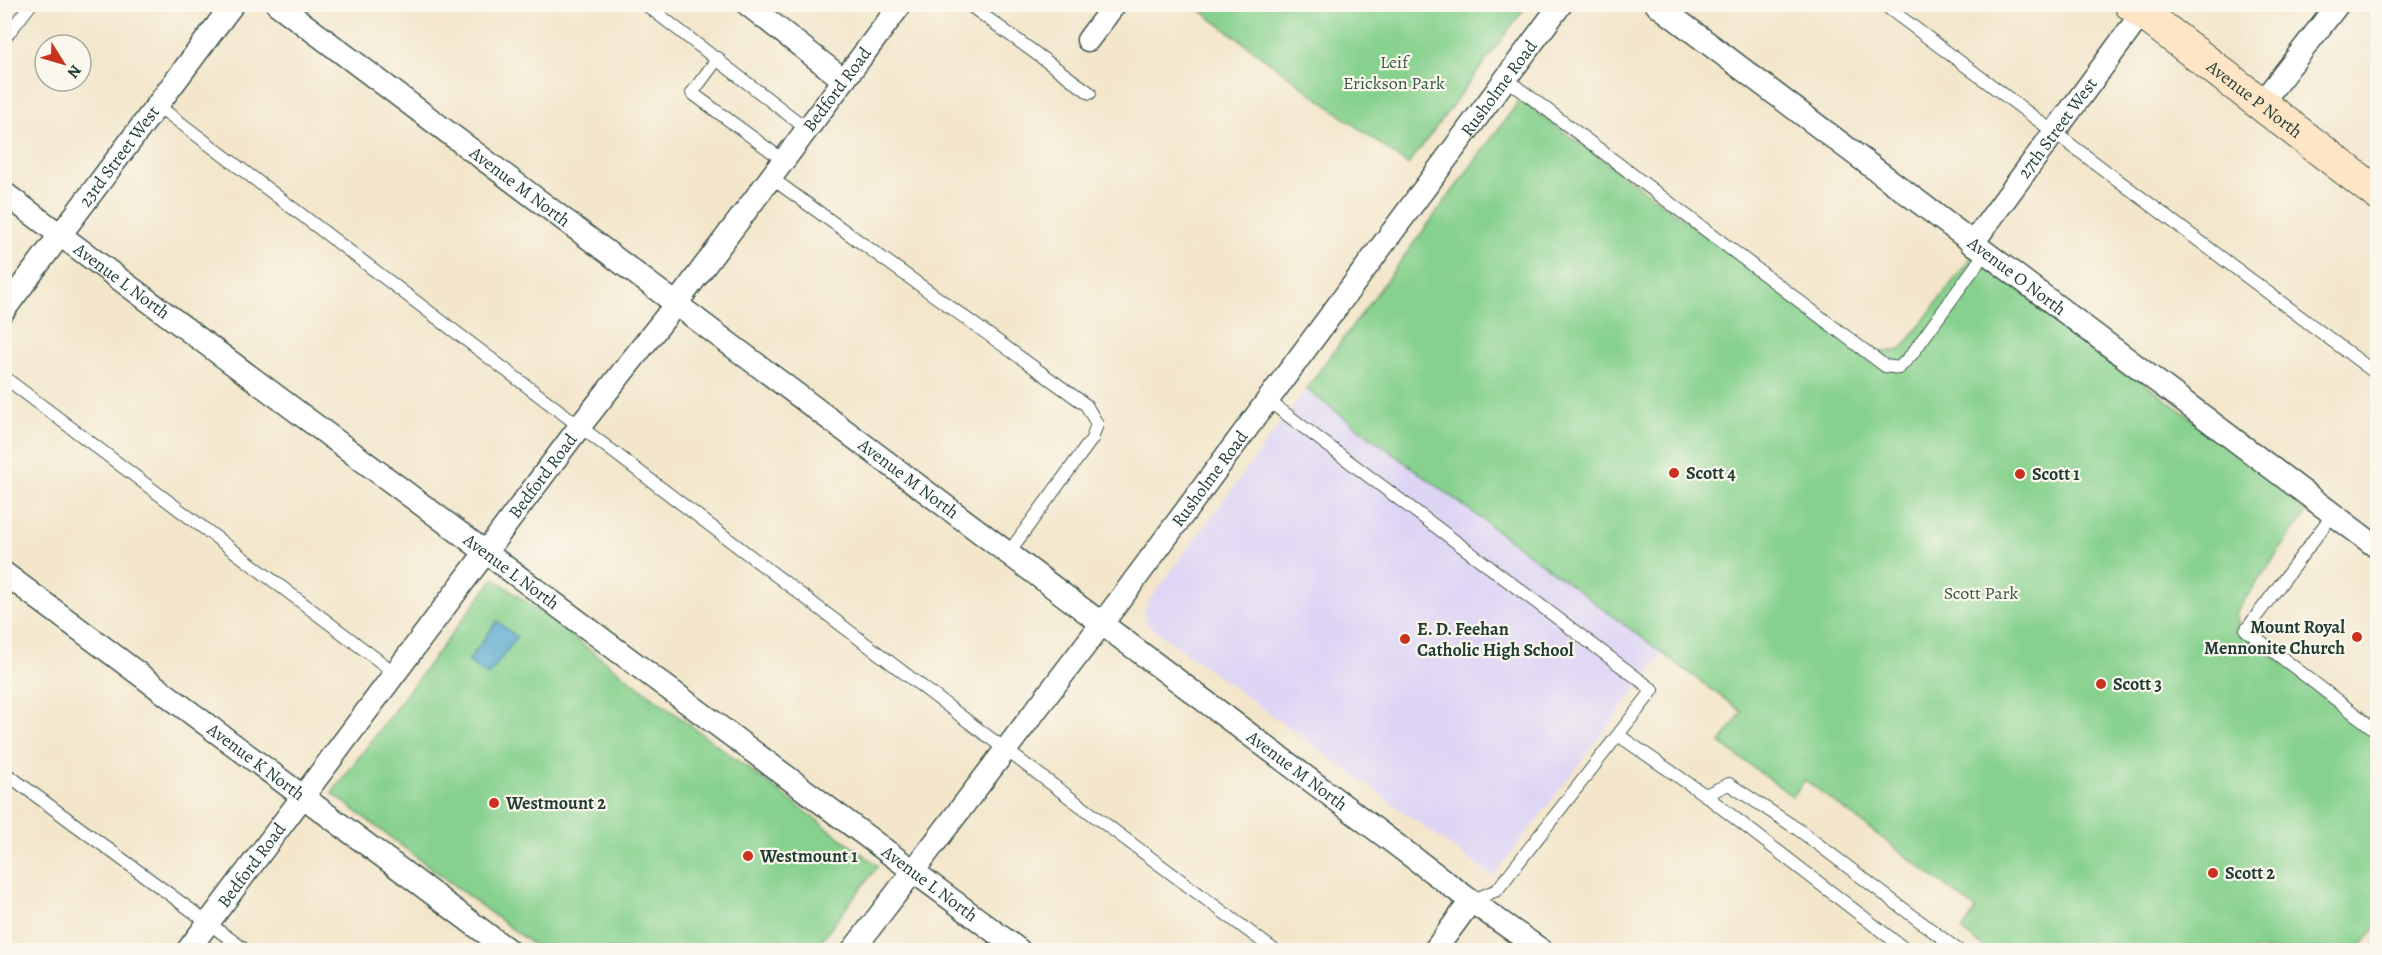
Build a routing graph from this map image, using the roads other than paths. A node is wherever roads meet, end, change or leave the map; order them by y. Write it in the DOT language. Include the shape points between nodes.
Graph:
graph roads {
  1 [pos="31,4"];
  2 [pos="233,4"];
  3 [pos="277,4"];
  4 [pos="645,4"];
  5 [pos="747,4"];
  6 [pos="902,4"];
  7 [pos="968,4"];
  8 [pos="1115,4"];
  9 [pos="1561,4"];
  10 [pos="1656,4"];
  11 [pos="1883,4"];
  12 [pos="2338,4"];
  13 [pos="2136,9"];
  14 [pos="4,39"];
  15 [pos="1088,40"];
  16 [pos="718,58"];
  17 [pos="1505,78"];
  18 [pos="844,80"];
  19 [pos="1090,93"];
  20 [pos="157,105"];
  21 [pos="2260,105"];
  22 [pos="807,129"];
  23 [pos="2054,134"];
  24 [pos="776,169"];
  25 [pos="4,193"];
  26 [pos="2378,194"];
  27 [pos="60,235"];
  28 [pos="1978,248"];
  29 [pos="676,304"];
  30 [pos="4,310"];
  31 [pos="2378,375"];
  32 [pos="4,377"];
  33 [pos="1266,399"];
  34 [pos="580,426"];
  35 [pos="2333,514"];
  36 [pos="2378,548"];
  37 [pos="1009,552"];
  38 [pos="485,554"];
  39 [pos="4,573"];
  40 [pos="1102,623"];
  41 [pos="395,674"];
  42 [pos="2378,732"];
  43 [pos="1618,735"];
  44 [pos="1006,749"];
  45 [pos="4,772"];
  46 [pos="1706,795"];
  47 [pos="303,796"];
  48 [pos="913,871"];
  49 [pos="1471,901"];
  50 [pos="209,924"];
  51 [pos="188,951"];
  52 [pos="245,951"];
  53 [pos="508,951"];
  54 [pos="853,951"];
  55 [pos="1019,951"];
  56 [pos="1274,951"];
  57 [pos="1435,951"];
  58 [pos="1541,951"];
  59 [pos="1906,951"];
  60 [pos="1958,951"];
  1 -- 14 [label="lane"];
  2 -- 20 [label="street, 23rd Street West"];
  3 -- 29 [label="street, Avenue M North"];
  4 -- 16 [label="lane"];
  5 -- 18 [label="street"];
  6 -- 18 [label="street, Bedford Road"];
  7 -- 19 [label="lane"];
  8 -- 15 [label="street"];
  9 -- 17 [label="street, Rusholme Road"];
  10 -- 28 [label="street, Avenue O North"];
  11 -- 23 [label="lane"];
  12 -- 21 [label="street"];
  13 -- 21 [label="main road, Avenue P North"];
  13 -- 23 [label="street, 27th Street West"];
  16 -- 22 [label="lane"];
  16 -- 24 [label="lane" via="692,93"];
  17 -- 28 [label="lane" via="1885,366 1899,368 1912,354"];
  17 -- 33 [label="street, Rusholme Road"];
  18 -- 22 [label="street, Bedford Road"];
  20 -- 27 [label="street, 23rd Street West"];
  20 -- 34 [label="lane"];
  21 -- 26 [label="main road, Avenue P North"];
  22 -- 24 [label="street, Bedford Road"];
  23 -- 28 [label="street, 27th Street West"];
  23 -- 31 [label="lane"];
  24 -- 29 [label="street, Bedford Road"];
  24 -- 37 [label="lane" via="1086,405 1097,424 1092,439"];
  25 -- 27 [label="street, Avenue L North"];
  27 -- 30 [label="street, 23rd Street West"];
  27 -- 38 [label="street, Avenue L North"];
  28 -- 35 [label="street, Avenue O North"];
  29 -- 34 [label="street, Bedford Road"];
  29 -- 37 [label="street, Avenue M North"];
  32 -- 41 [label="lane"];
  33 -- 40 [label="street, Rusholme Road"];
  33 -- 43 [label="lane" via="1653,690"];
  34 -- 38 [label="street, Bedford Road"];
  34 -- 44 [label="lane"];
  35 -- 36 [label="street, Avenue O North"];
  35 -- 42 [label="lane" via="2246,630"];
  37 -- 40 [label="street, Avenue M North"];
  38 -- 41 [label="street, Bedford Road"];
  38 -- 48 [label="street, Avenue L North"];
  39 -- 47 [label="street, Avenue K North"];
  40 -- 44 [label="street, Rusholme Road"];
  40 -- 49 [label="street, Avenue M North"];
  41 -- 47 [label="street, Bedford Road"];
  43 -- 46 [label="lane"];
  43 -- 49 [label="lane" via="1497,890"];
  44 -- 48 [label="street, Rusholme Road"];
  44 -- 56 [label="lane"];
  45 -- 50 [label="lane"];
  46 -- 59 [label="lane"];
  46 -- 60 [label="lane" via="1729,784 1799,830"];
  47 -- 50 [label="street, Bedford Road"];
  47 -- 53 [label="street, Avenue K North"];
  48 -- 54 [label="street, Rusholme Road"];
  48 -- 55 [label="street, Avenue L North"];
  49 -- 57 [label="street"];
  49 -- 58 [label="street, Avenue M North"];
  50 -- 51 [label="street, Bedford Road"];
  50 -- 52 [label="lane"];
}
